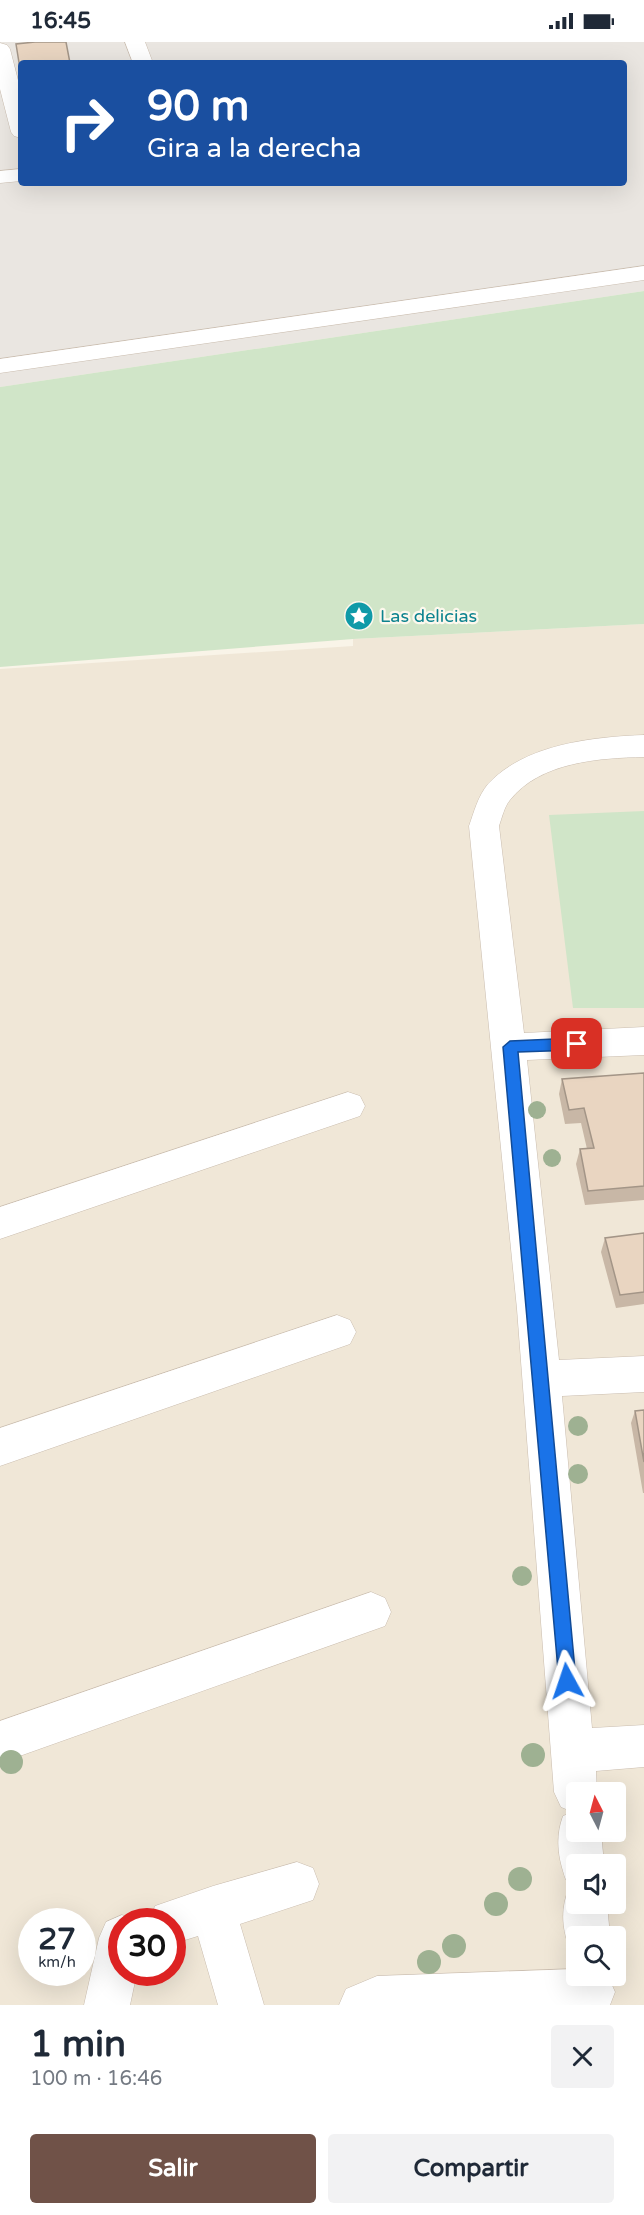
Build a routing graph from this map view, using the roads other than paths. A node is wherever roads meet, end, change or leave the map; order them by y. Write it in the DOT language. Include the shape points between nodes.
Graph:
graph roads {
  1 [pos="135,42"];
  2 [pos="0,49"];
  3 [pos="142,60"];
  4 [pos="18,120"];
  5 [pos="18,175"];
  6 [pos="0,177"];
  7 [pos="644,273"];
  8 [pos="0,366"];
  9 [pos="644,746"];
  10 [pos="644,1041"];
  11 [pos="510,1047"];
  12 [pos="348,1106"];
  13 [pos="0,1223"];
  14 [pos="337,1332"];
  15 [pos="644,1374"];
  16 [pos="542,1379"];
  17 [pos="0,1447"];
  18 [pos="371,1612"];
  19 [pos="0,1742"];
  20 [pos="644,1746"];
  21 [pos="573,1751"];
  22 [pos="575,1782"];
  23 [pos="297,1884"];
  24 [pos="213,1908"];
  25 [pos="186,1917"];
  26 [pos="111,1986"];
  27 [pos="592,1991"];
  28 [pos="107,2005"];
  29 [pos="241,2005"];
  30 [pos="362,2005"];
  1 -- 3 [label="street"];
  2 -- 4 [label="street"];
  5 -- 6 [label="street"];
  7 -- 8 [label="street"];
  9 -- 11 [label="street" via="602,747 532,767 498,792 484,826"];
  10 -- 11 [label="street"];
  11 -- 16 [label="street"];
  12 -- 13 [label="street"];
  14 -- 17 [label="street"];
  15 -- 16 [label="street"];
  16 -- 21 [label="street"];
  18 -- 19 [label="street"];
  20 -- 21 [label="street"];
  21 -- 22 [label="street"];
  23 -- 24 [label="street"];
  24 -- 25 [label="street"];
  24 -- 29 [label="street"];
  26 -- 28 [label="street"];
  27 -- 30 [label="street" via="377,1999"];
}
